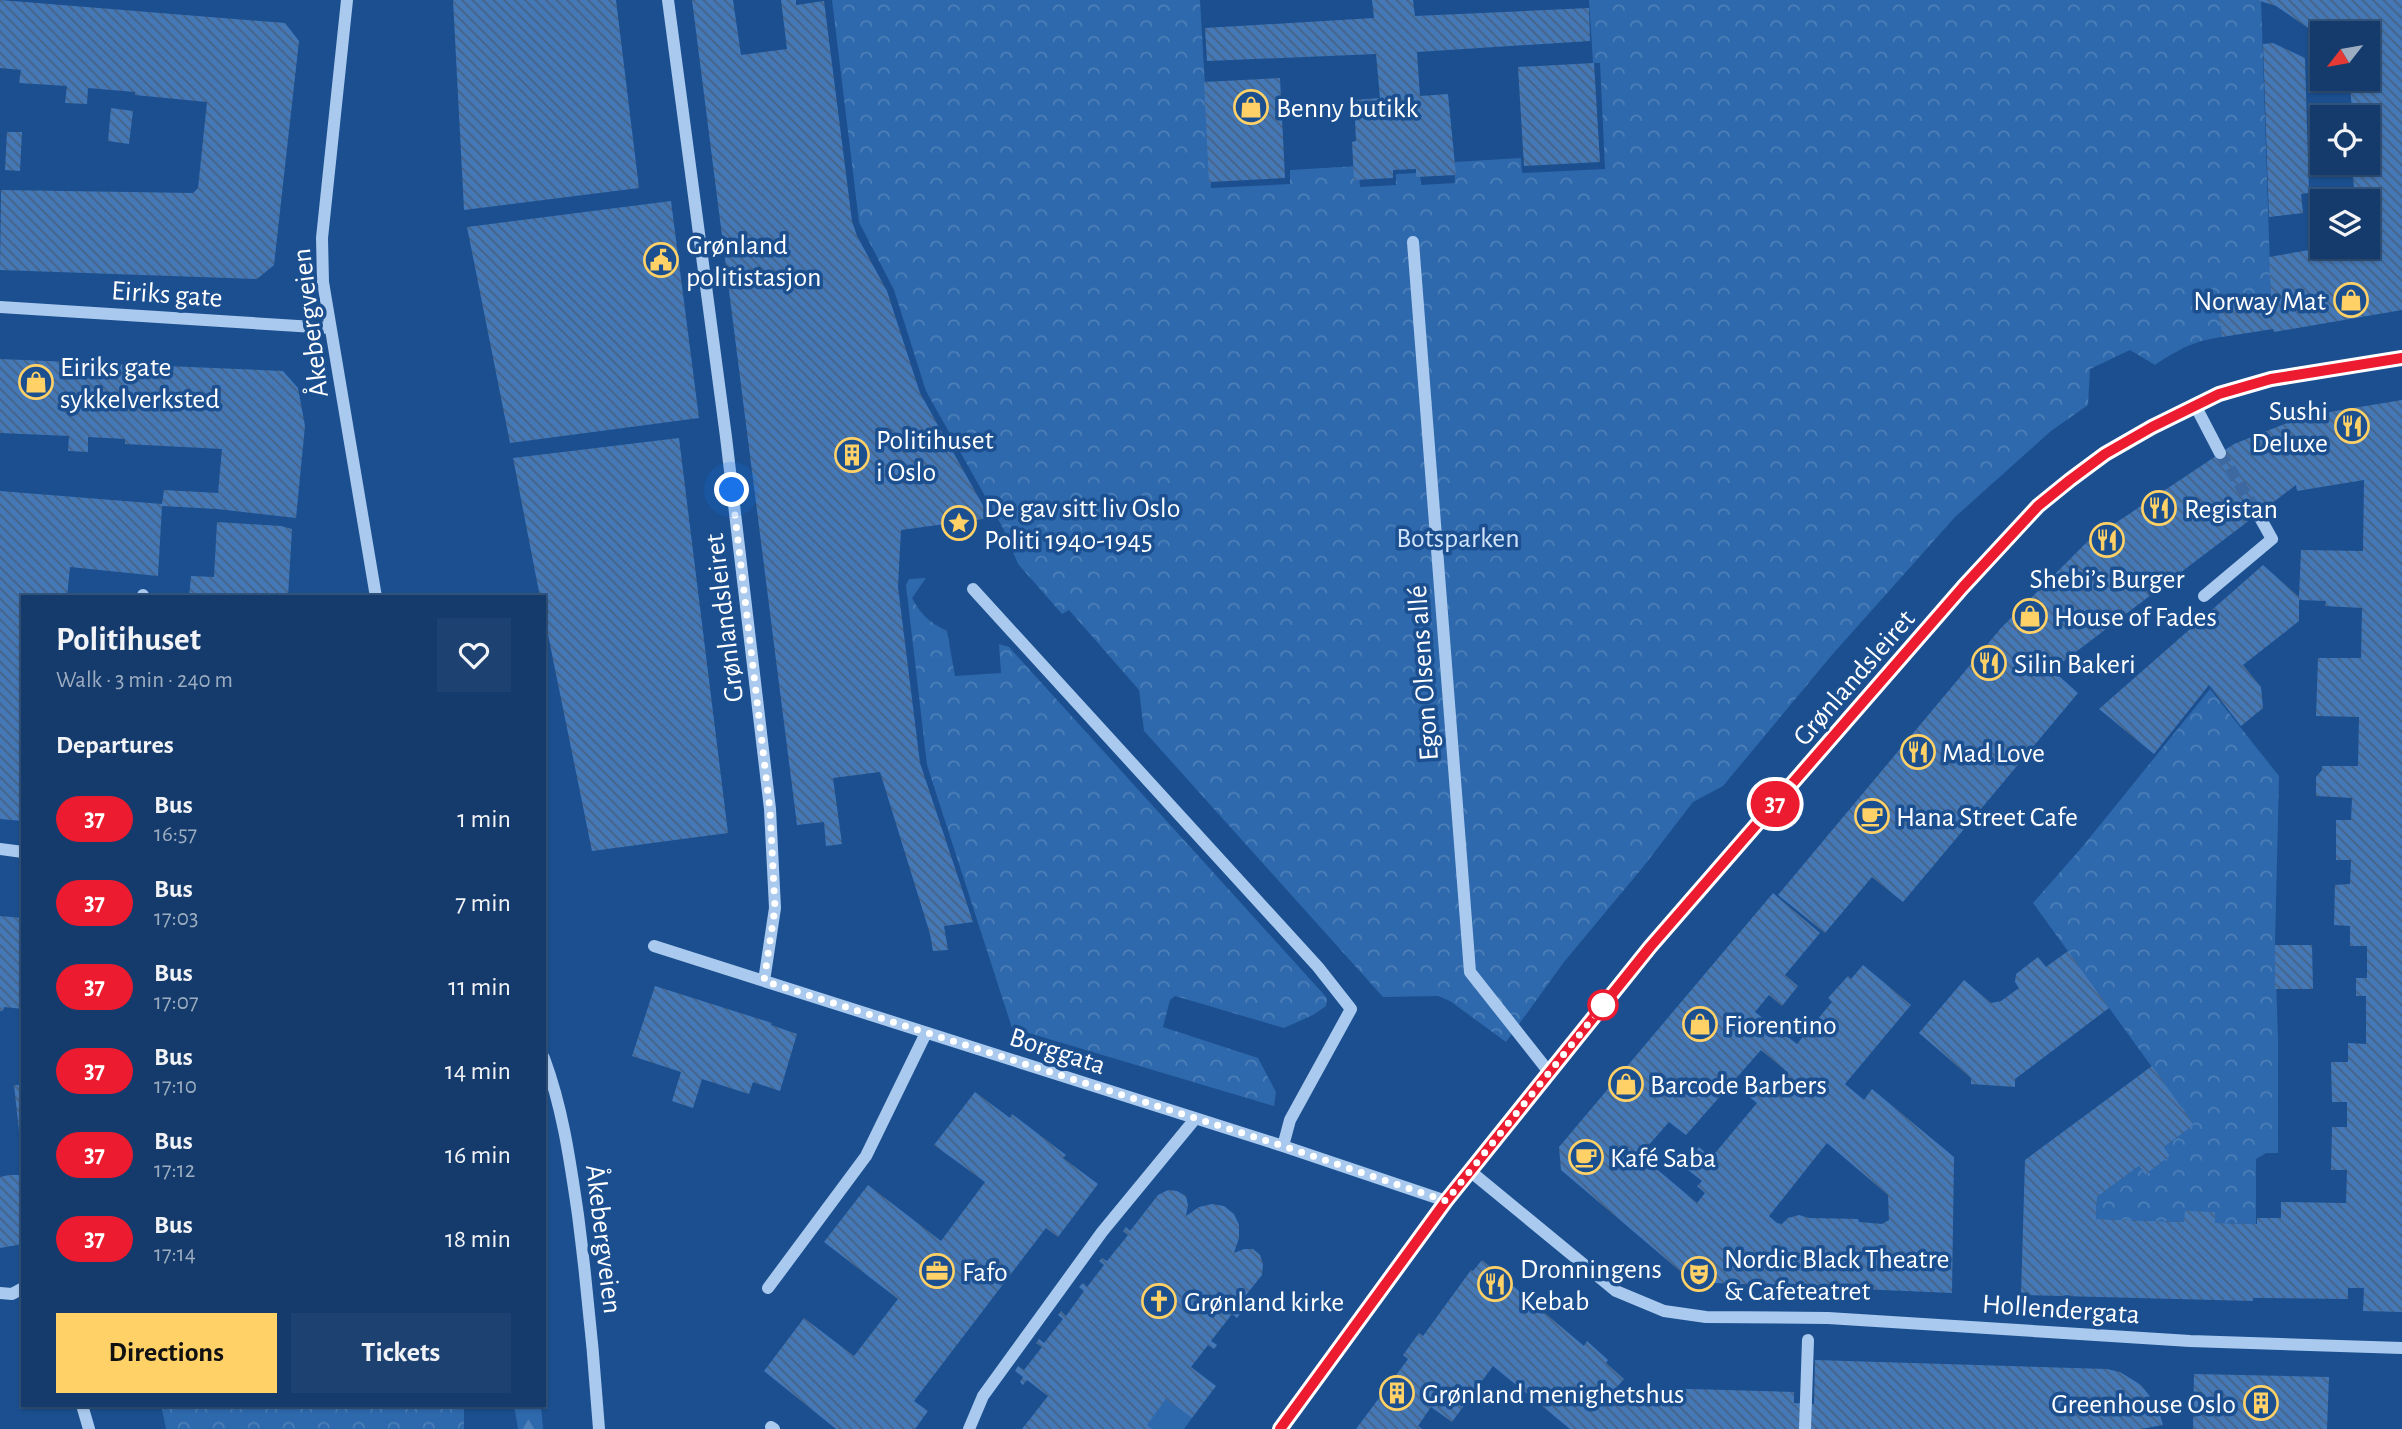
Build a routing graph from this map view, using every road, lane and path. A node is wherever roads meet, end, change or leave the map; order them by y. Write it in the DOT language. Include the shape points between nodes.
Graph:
graph roads {
  1 [pos="347,0"];
  2 [pos="668,0"];
  3 [pos="1413,242"];
  4 [pos="0,307"];
  5 [pos="330,328"];
  6 [pos="2402,358"];
  7 [pos="2195,405"];
  8 [pos="2220,453"];
  9 [pos="2258,514"];
  10 [pos="973,589"];
  11 [pos="376,595"];
  12 [pos="2204,596"];
  13 [pos="0,849"];
  14 [pos="21,852"];
  15 [pos="654,946"];
  16 [pos="764,981"];
  17 [pos="926,1034"];
  18 [pos="546,1063"];
  19 [pos="1549,1072"];
  20 [pos="1195,1119"];
  21 [pos="1283,1146"];
  22 [pos="1470,1171"];
  23 [pos="1446,1201"];
  24 [pos="768,1288"];
  25 [pos="1808,1340"];
  26 [pos="2402,1348"];
  27 [pos="83,1407"];
  28 [pos="89,1429"];
  29 [pos="599,1429"];
  30 [pos="969,1429"];
  31 [pos="1279,1429"];
  32 [pos="1805,1429"];
  1 -- 5 [label="street, Åkebergveien" via="322,238"];
  2 -- 16 [label="street, Grønlandsleiret" via="770,810 775,908"];
  3 -- 19 [label="street, Egon Olsens allé" via="1470,972"];
  4 -- 5 [label="street, Eiriks gate"];
  5 -- 11 [label="street, Åkebergveien"];
  6 -- 7 [label="street, Grønlandsleiret" via="2271,379"];
  7 -- 8 [label="street"];
  7 -- 19 [label="street, Grønlandsleiret" via="2135,436 2079,473 2007,537 1650,947"];
  9 -- 12 [label="street" via="2272,539"];
  10 -- 21 [label="street" via="1352,1009 1290,1120"];
  13 -- 14 [label="street"];
  15 -- 16 [label="street, Borggata"];
  16 -- 17 [label="street, Borggata"];
  17 -- 20 [label="street, Borggata"];
  17 -- 24 [label="street" via="866,1156"];
  18 -- 29 [label="street, Åkebergveien" via="568,1142 590,1311"];
  19 -- 22 [label="street, Grønlandsleiret"];
  20 -- 21 [label="street, Borggata"];
  20 -- 30 [label="street" via="1102,1232 983,1396"];
  21 -- 23 [label="street, Borggata"];
  22 -- 23 [label="street, Grønlandsleiret"];
  22 -- 26 [label="street, Hollendergata" via="1616,1290 1664,1311 1706,1317 1828,1318 2190,1341"];
  23 -- 31 [label="street, Grønlandsleiret"];
  25 -- 32 [label="street"];
  27 -- 28 [label="street"];
}
